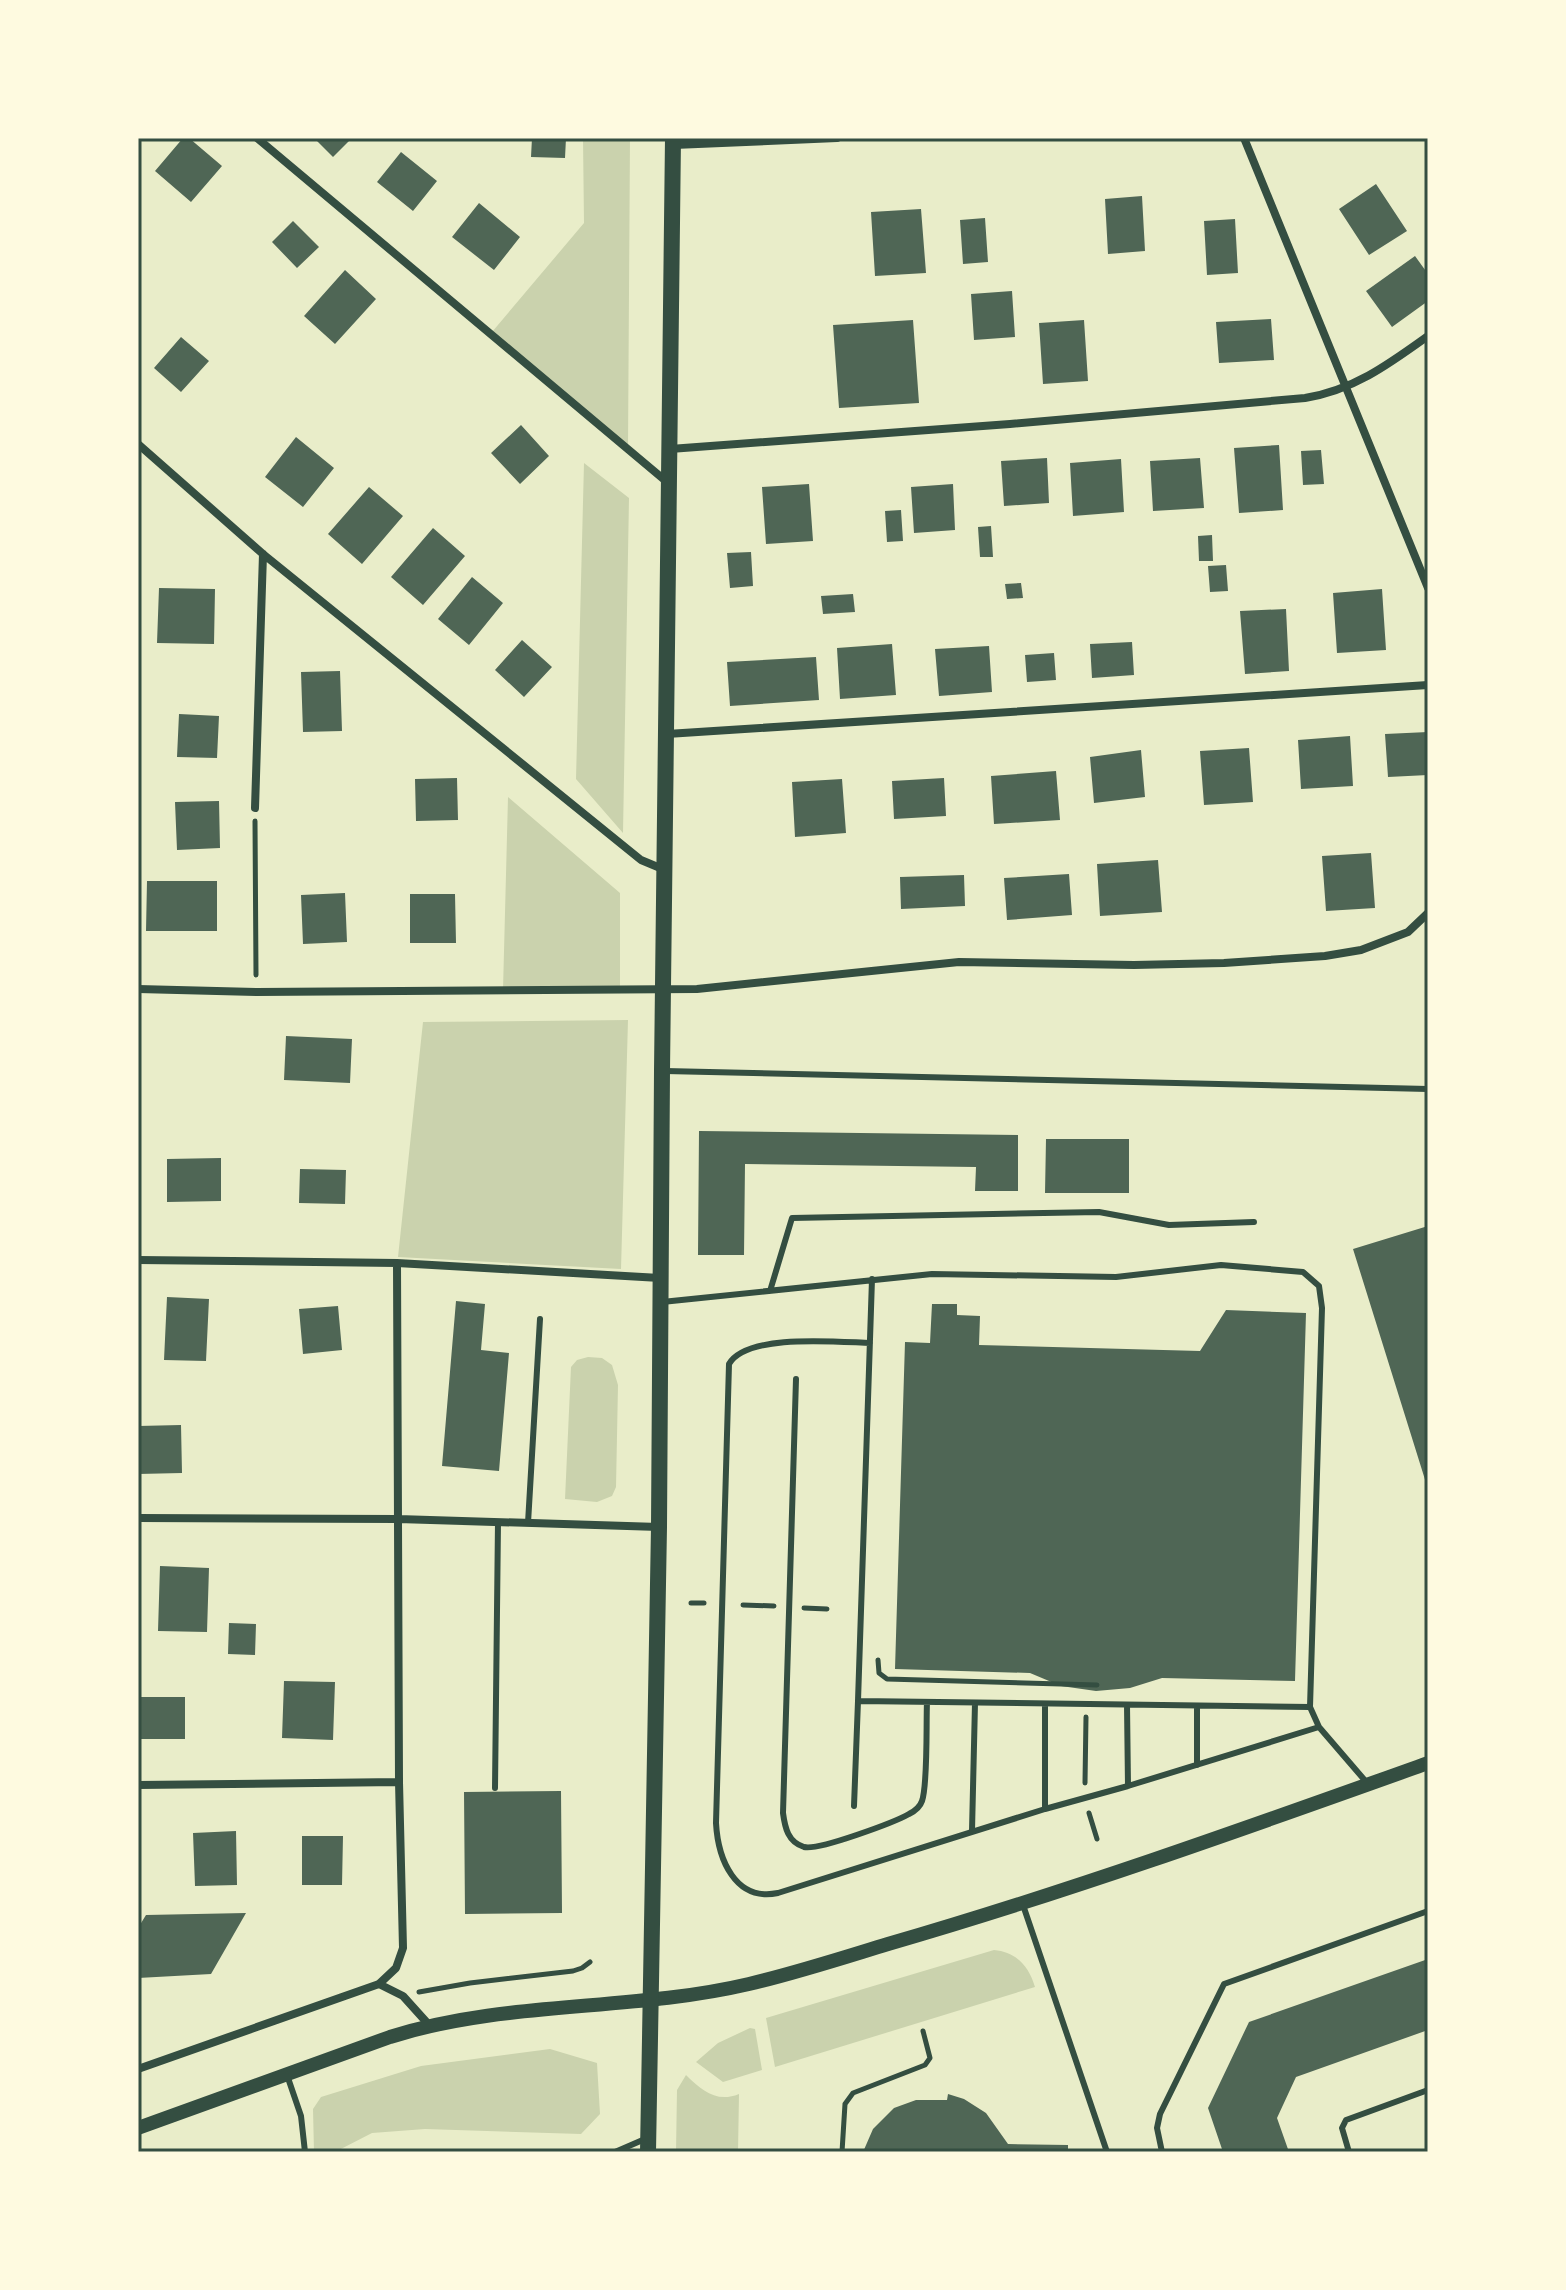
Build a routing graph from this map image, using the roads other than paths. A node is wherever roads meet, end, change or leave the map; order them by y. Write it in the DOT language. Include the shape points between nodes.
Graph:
graph roads {
  1 [pos="257,138"];
  2 [pos="837,138"];
  3 [pos="1244,138"];
  4 [pos="673,142"];
  5 [pos="1428,336"];
  6 [pos="1348,387"];
  7 [pos="138,444"];
  8 [pos="670,449"];
  9 [pos="669,483"];
  10 [pos="263,554"];
  11 [pos="1428,588"];
  12 [pos="1428,685"];
  13 [pos="667,734"];
  14 [pos="255,808"];
  15 [pos="665,870"];
  16 [pos="1428,913"];
  17 [pos="138,989"];
  18 [pos="663,989"];
  19 [pos="662,1071"];
  20 [pos="1428,1089"];
  21 [pos="1254,1222"];
  22 [pos="138,1260"];
  23 [pos="397,1263"];
  24 [pos="661,1278"];
  25 [pos="872,1279"];
  26 [pos="770,1291"];
  27 [pos="661,1302"];
  28 [pos="540,1319"];
  29 [pos="870,1343"];
  30 [pos="796,1379"];
  31 [pos="138,1518"];
  32 [pos="398,1519"];
  33 [pos="498,1522"];
  34 [pos="528,1523"];
  35 [pos="659,1527"];
  36 [pos="858,1701"];
  37 [pos="927,1702"];
  38 [pos="975,1703"];
  39 [pos="1045,1704"];
  40 [pos="1127,1705"];
  41 [pos="1197,1706"];
  42 [pos="1310,1707"];
  43 [pos="1319,1727"];
  44 [pos="1428,1763"];
  45 [pos="1197,1765"];
  46 [pos="399,1782"];
  47 [pos="1368,1784"];
  48 [pos="138,1785"];
  49 [pos="1128,1786"];
  50 [pos="495,1788"];
  51 [pos="854,1806"];
  52 [pos="1045,1809"];
  53 [pos="972,1831"];
  54 [pos="1023,1905"];
  55 [pos="1428,1911"];
  56 [pos="379,1984"];
  57 [pos="651,2001"];
  58 [pos="430,2026"];
  59 [pos="138,2069"];
  60 [pos="287,2075"];
  61 [pos="1428,2090"];
  62 [pos="138,2128"];
  63 [pos="648,2145"];
  64 [pos="305,2152"];
  65 [pos="615,2152"];
  66 [pos="1107,2152"];
  67 [pos="1162,2152"];
  68 [pos="1349,2152"];
  1 -- 9 [label="street"];
  2 -- 4 [label="street"];
  3 -- 6 [label="street"];
  4 -- 8 [label="main road"];
  5 -- 6 [label="street"];
  6 -- 8 [label="street" via="1287,400"];
  6 -- 11 [label="street"];
  7 -- 10 [label="street"];
  8 -- 9 [label="main road"];
  9 -- 13 [label="main road"];
  10 -- 14 [label="street"];
  10 -- 15 [label="street" via="641,860"];
  12 -- 13 [label="street"];
  13 -- 15 [label="main road"];
  15 -- 18 [label="main road"];
  16 -- 18 [label="street" via="1393,940 1325,956 1146,965 959,962"];
  17 -- 18 [label="street"];
  18 -- 19 [label="main road"];
  19 -- 20 [label="lane"];
  19 -- 24 [label="main road"];
  21 -- 26 [label="lane" via="1169,1225 1099,1212 792,1218"];
  22 -- 23 [label="street"];
  23 -- 24 [label="street"];
  23 -- 32 [label="street"];
  24 -- 27 [label="main road"];
  25 -- 26 [label="lane"];
  25 -- 29 [label="lane"];
  25 -- 42 [label="lane" via="954,1273 1116,1277 1213,1265 1292,1269 1312,1277 1322,1308"];
  26 -- 27 [label="lane"];
  27 -- 35 [label="main road"];
  28 -- 34 [label="lane"];
  29 -- 36 [label="lane"];
  29 -- 53 [label="lane" via="783,1343 744,1351 729,1364 719,1849 741,1886 767,1895"];
  30 -- 37 [label="lane" via="783,1813 793,1841 818,1847 918,1808 924,1791"];
  31 -- 32 [label="street"];
  32 -- 33 [label="street"];
  32 -- 46 [label="street"];
  33 -- 34 [label="street"];
  33 -- 50 [label="lane"];
  34 -- 35 [label="street"];
  35 -- 57 [label="main road"];
  36 -- 37 [label="lane"];
  36 -- 51 [label="lane"];
  37 -- 38 [label="lane"];
  38 -- 39 [label="lane"];
  38 -- 53 [label="lane"];
  39 -- 40 [label="lane"];
  39 -- 52 [label="lane"];
  40 -- 41 [label="lane"];
  40 -- 49 [label="lane"];
  41 -- 42 [label="lane"];
  41 -- 45 [label="lane"];
  42 -- 43 [label="lane"];
  43 -- 45 [label="lane"];
  43 -- 47 [label="lane"];
  44 -- 47 [label="street"];
  45 -- 49 [label="lane"];
  46 -- 48 [label="street"];
  46 -- 56 [label="street" via="403,1948 396,1968"];
  47 -- 54 [label="street"];
  49 -- 52 [label="lane"];
  52 -- 53 [label="lane"];
  54 -- 57 [label="street" via="753,1983"];
  54 -- 66 [label="lane"];
  55 -- 67 [label="lane" via="1224,1984 1160,2114"];
  56 -- 58 [label="street" via="403,1996"];
  56 -- 59 [label="street"];
  57 -- 58 [label="street"];
  57 -- 63 [label="main road"];
  58 -- 60 [label="street"];
  60 -- 62 [label="street"];
  60 -- 64 [label="lane" via="301,2116"];
  61 -- 68 [label="lane" via="1346,2120 1342,2128"];
  63 -- 65 [label="lane"];
}
